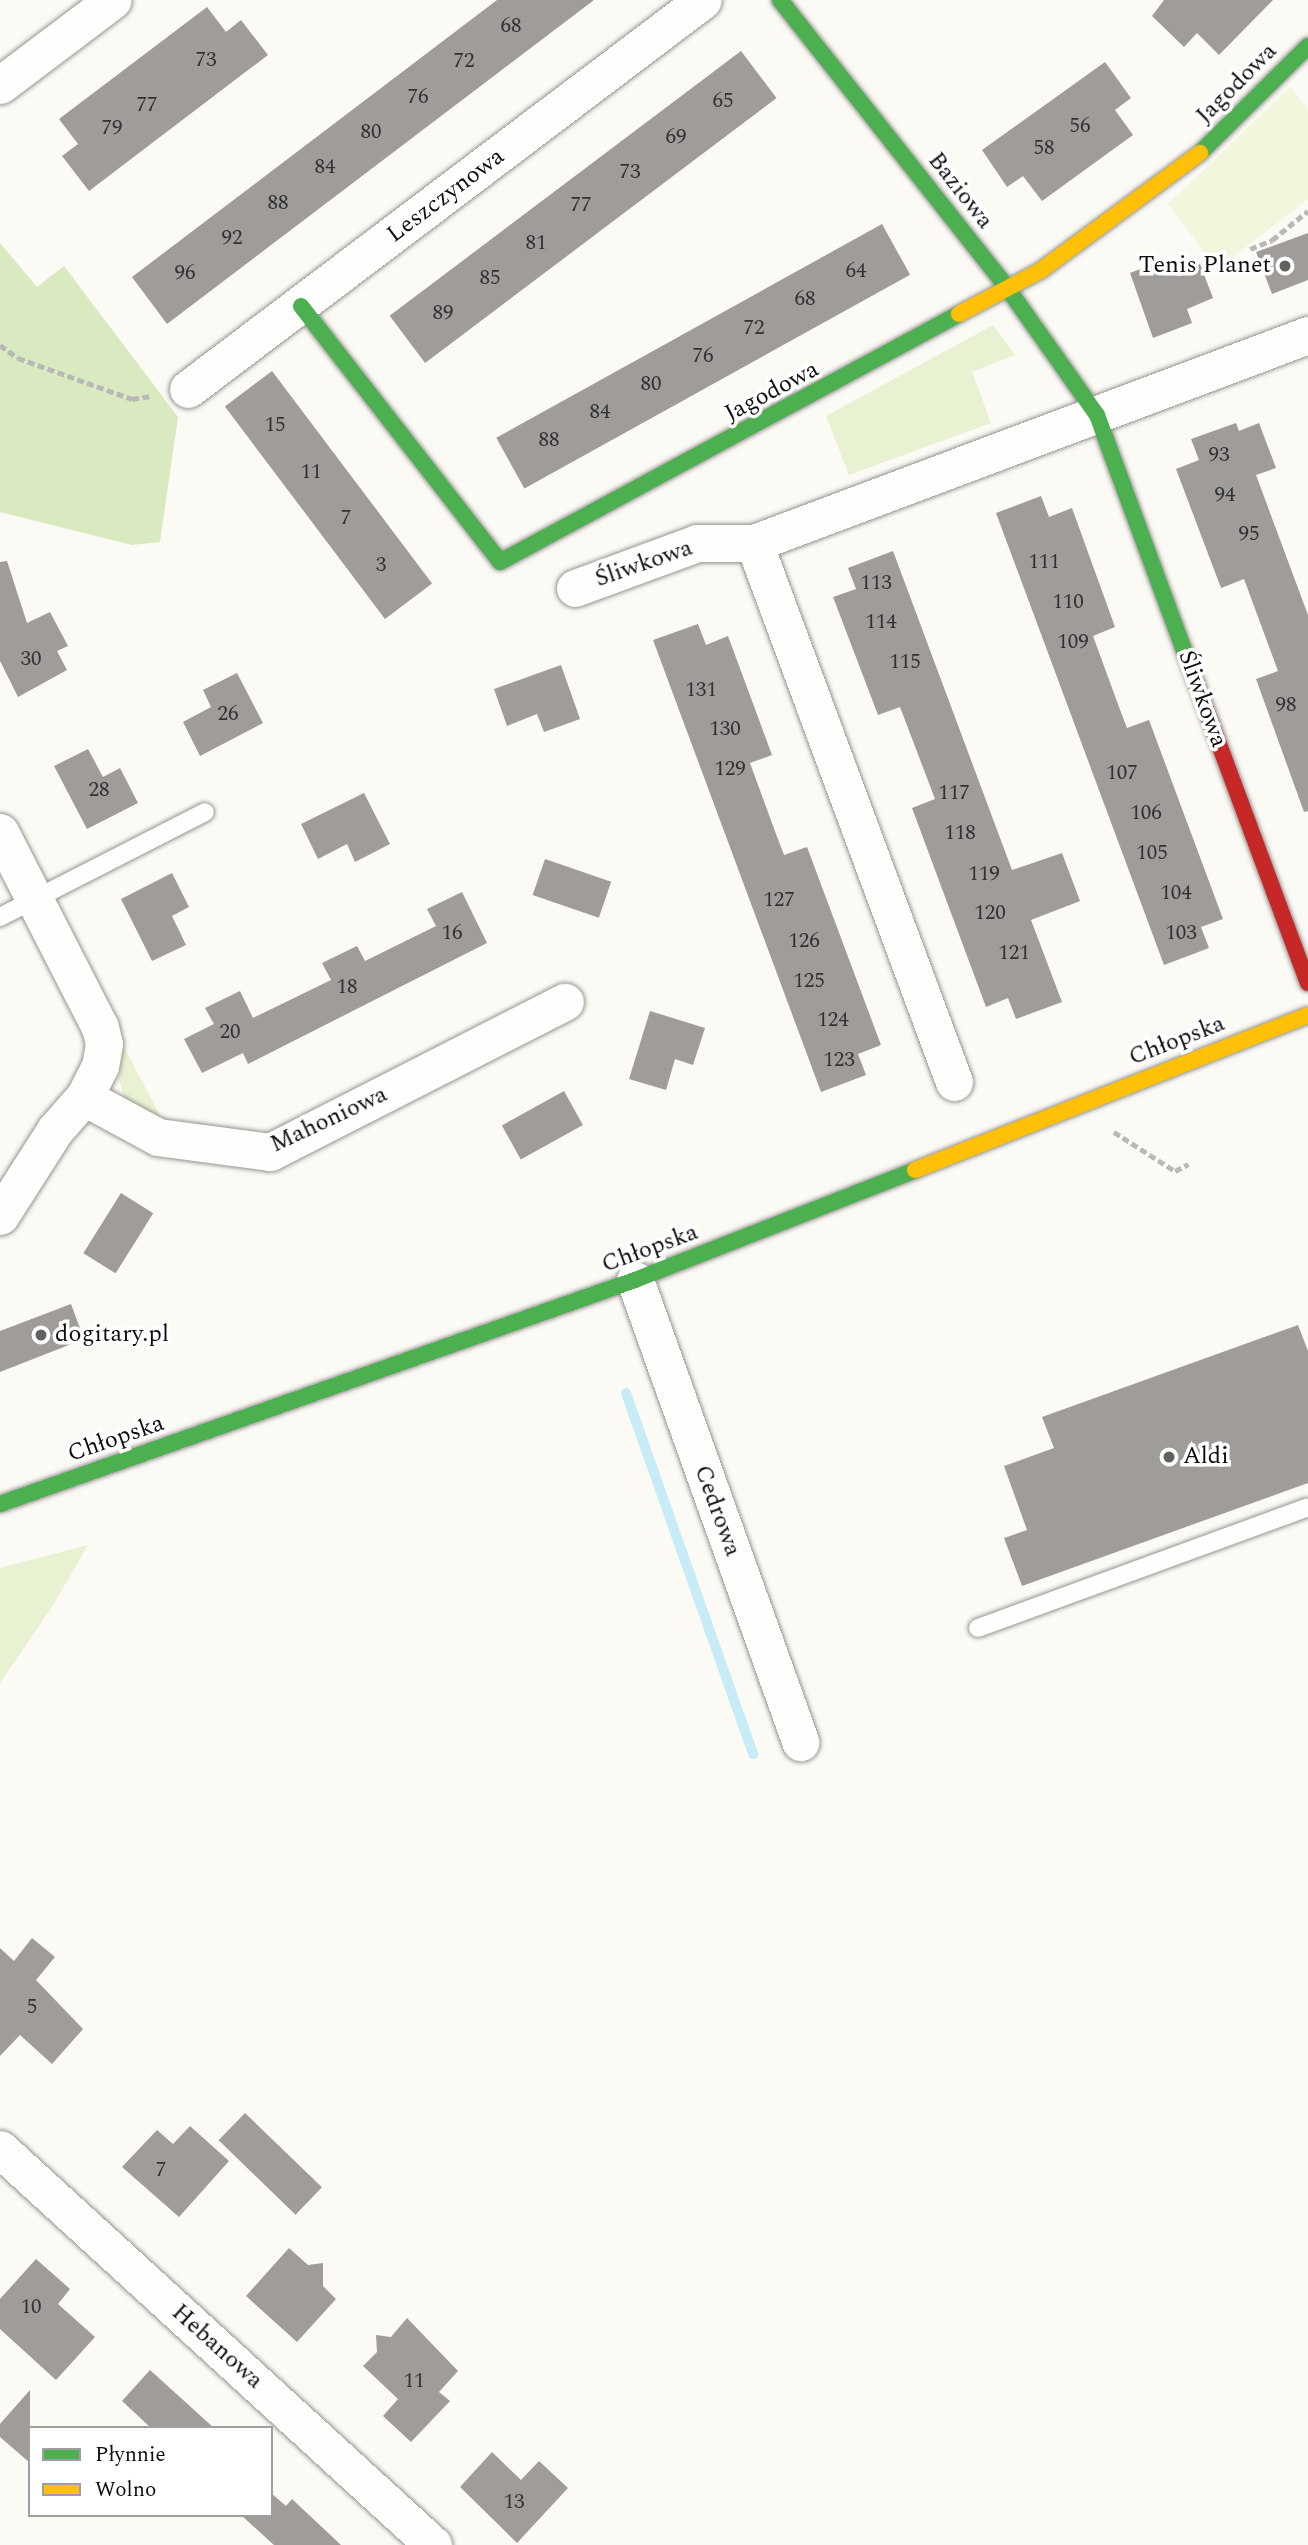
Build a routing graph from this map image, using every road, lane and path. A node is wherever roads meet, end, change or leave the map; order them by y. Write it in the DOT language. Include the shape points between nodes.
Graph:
graph roads {
  1 [pos="113,0"];
  2 [pos="703,0"];
  3 [pos="780,0"];
  4 [pos="1308,46"];
  5 [pos="0,85"];
  6 [pos="1308,211"];
  7 [pos="1250,249"];
  8 [pos="1008,289"];
  9 [pos="301,306"];
  10 [pos="1308,335"];
  11 [pos="0,345"];
  12 [pos="188,389"];
  13 [pos="1097,415"];
  14 [pos="754,543"];
  15 [pos="575,588"];
  16 [pos="205,812"];
  17 [pos="0,832"];
  18 [pos="35,899"];
  19 [pos="0,917"];
  20 [pos="1308,983"];
  21 [pos="565,1002"];
  22 [pos="1308,1015"];
  23 [pos="954,1082"];
  24 [pos="84,1097"];
  25 [pos="1110,1129"];
  26 [pos="1188,1164"];
  27 [pos="0,1216"];
  28 [pos="635,1280"];
  29 [pos="0,1504"];
  30 [pos="1308,1507"];
  31 [pos="978,1628"];
  32 [pos="800,1742"];
  33 [pos="0,2150"];
  34 [pos="433,2545"];
  1 -- 5 [label="street"];
  2 -- 9 [label="street, Leszczynowa"];
  3 -- 8 [label="street, Baziowa"];
  4 -- 8 [label="street, Jagodowa" via="1187,166"];
  6 -- 7 [label="path" via="1272,240"];
  8 -- 9 [label="street, Jagodowa" via="500,562"];
  8 -- 13 [label="street, Baziowa"];
  9 -- 12 [label="street, Leszczynowa"];
  10 -- 13 [label="street, Śliwkowa"];
  11 -- 12 [label="path" via="18,358 132,398"];
  13 -- 14 [label="street, Śliwkowa"];
  13 -- 20 [label="street, Śliwkowa"];
  14 -- 15 [label="street, Śliwkowa" via="697,543"];
  14 -- 23 [label="street"];
  16 -- 18 [label="lane"];
  17 -- 18 [label="street"];
  18 -- 19 [label="lane"];
  18 -- 24 [label="street" via="100,1027 104,1044 100,1066"];
  21 -- 24 [label="street, Mahoniowa" via="270,1152 158,1136"];
  22 -- 28 [label="street, Chłopska"];
  24 -- 27 [label="street" via="55,1130"];
  25 -- 26 [label="path" via="1175,1171"];
  28 -- 29 [label="street, Chłopska"];
  28 -- 32 [label="street, Cedrowa"];
  30 -- 31 [label="lane"];
  33 -- 34 [label="street, Hebanowa"];
}
